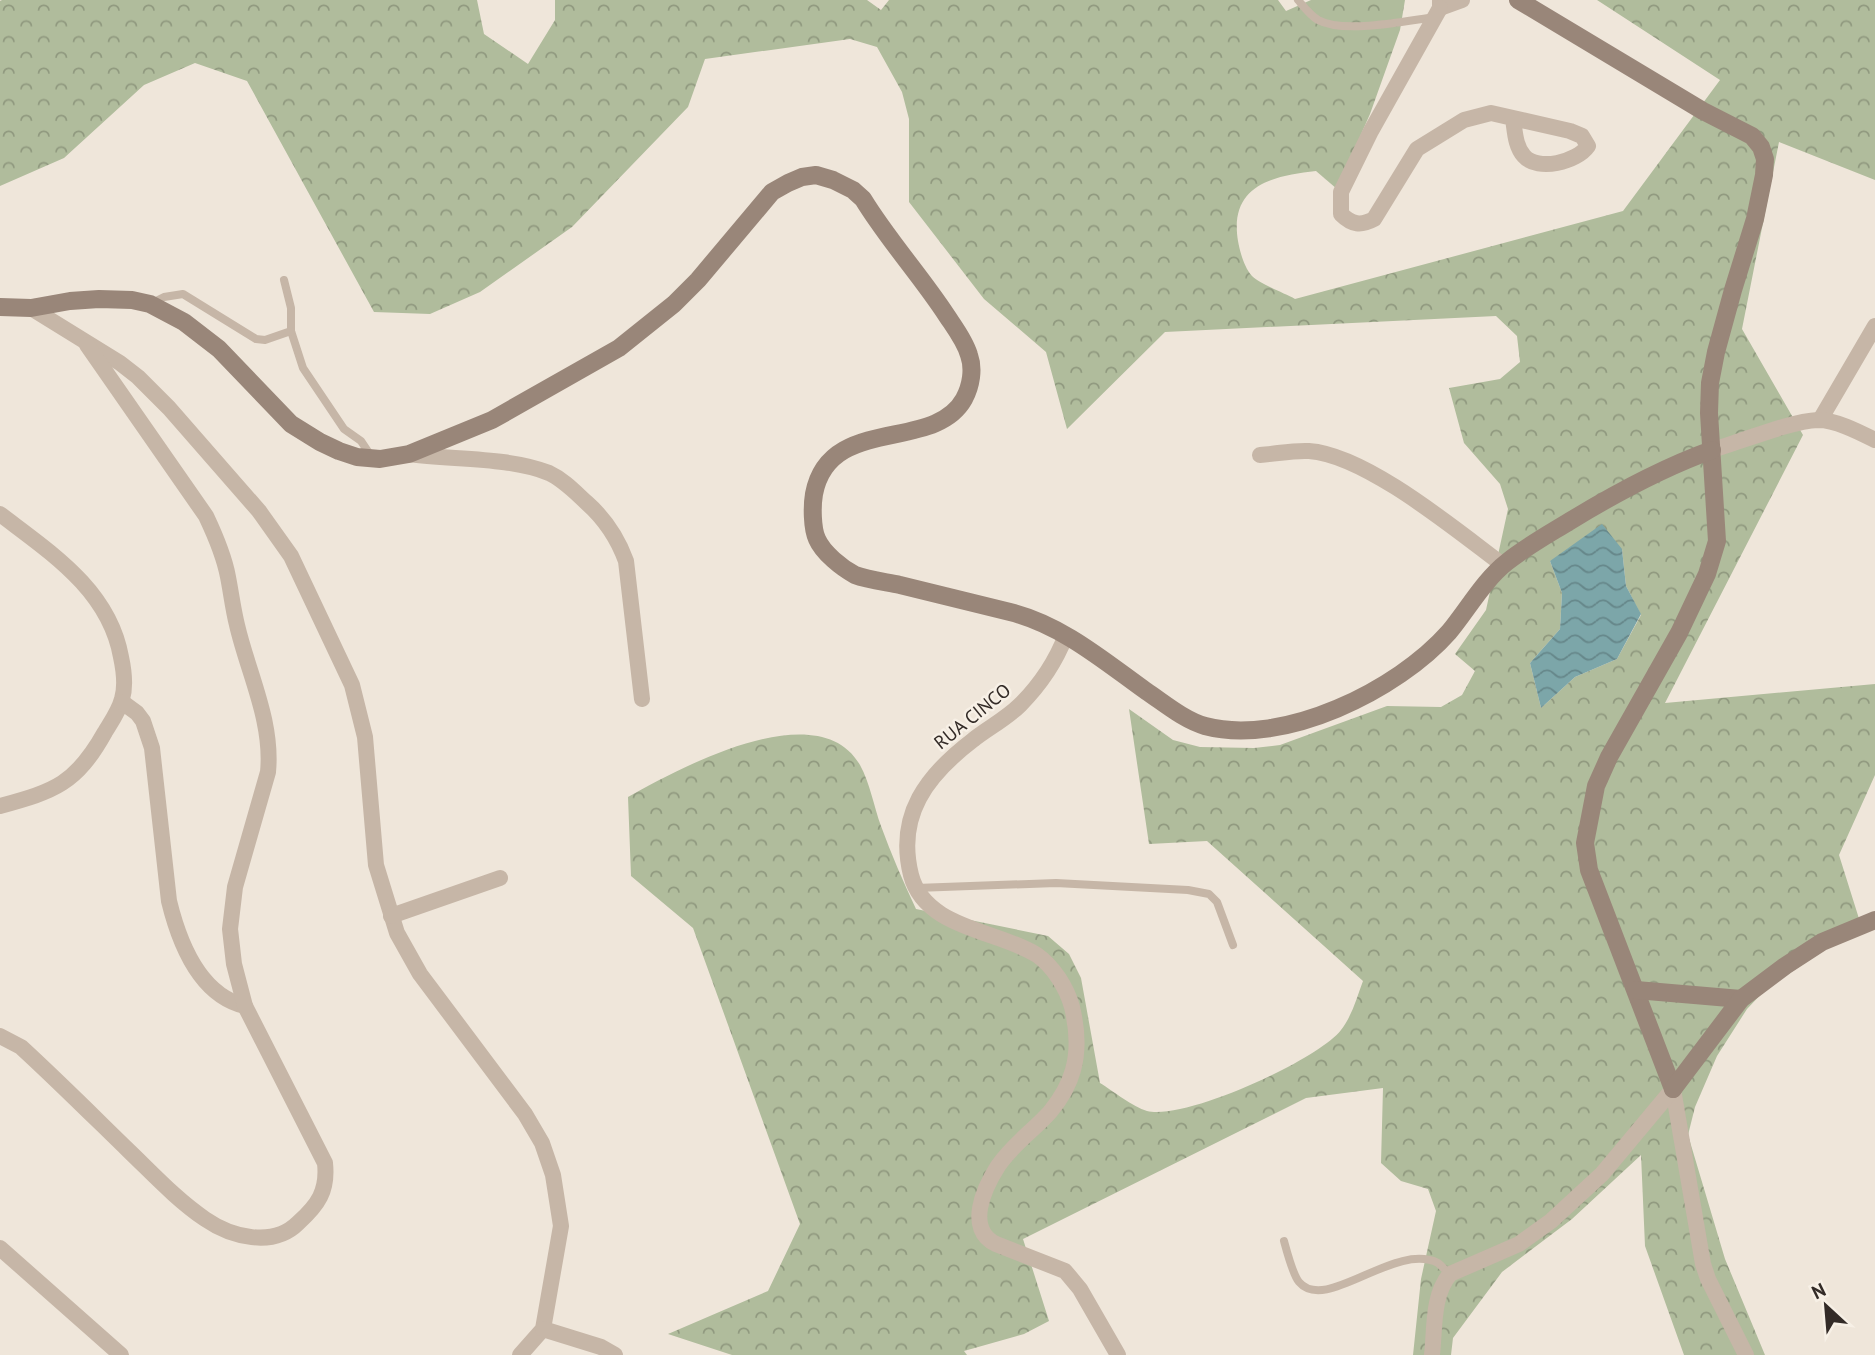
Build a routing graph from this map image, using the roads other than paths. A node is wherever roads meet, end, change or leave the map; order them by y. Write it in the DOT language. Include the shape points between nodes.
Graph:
graph roads {
  1 [pos="1298,0"];
  2 [pos="1462,0"];
  3 [pos="1518,0"];
  4 [pos="1438,8"];
  5 [pos="1513,119"];
  6 [pos="284,281"];
  7 [pos="150,304"];
  8 [pos="0,307"];
  9 [pos="32,308"];
  10 [pos="1875,326"];
  11 [pos="291,331"];
  12 [pos="88,345"];
  13 [pos="1820,420"];
  14 [pos="1875,440"];
  15 [pos="1712,450"];
  16 [pos="409,454"];
  17 [pos="1260,455"];
  18 [pos="373,459"];
  19 [pos="0,514"];
  20 [pos="1503,565"];
  21 [pos="1066,635"];
  22 [pos="642,699"];
  23 [pos="122,702"];
  24 [pos="0,806"];
  25 [pos="500,877"];
  26 [pos="916,888"];
  27 [pos="391,916"];
  28 [pos="1875,920"];
  29 [pos="1233,945"];
  30 [pos="1636,990"];
  31 [pos="1741,999"];
  32 [pos="245,1006"];
  33 [pos="0,1036"];
  34 [pos="1673,1089"];
  35 [pos="1284,1241"];
  36 [pos="0,1248"];
  37 [pos="1450,1274"];
  38 [pos="543,1329"];
  39 [pos="121,1355"];
  40 [pos="520,1355"];
  41 [pos="615,1355"];
  42 [pos="1118,1355"];
  43 [pos="1432,1355"];
  44 [pos="1746,1355"];
  1 -- 4 [label="lane" via="1321,22 1361,27"];
  2 -- 4 [label="street"];
  3 -- 15 [label="street" via="1752,136 1761,147 1764,175 1755,219 1710,383"];
  4 -- 5 [label="street" via="1341,192 1341,214 1355,224 1374,219 1417,149 1464,120 1491,113"];
  6 -- 11 [label="lane"];
  7 -- 9 [label="street" via="99,299"];
  7 -- 11 [label="lane" via="164,296 183,294 256,339"];
  7 -- 18 [label="street" via="219,349 291,424 340,451"];
  8 -- 9 [label="street"];
  9 -- 12 [label="street"];
  10 -- 13 [label="street"];
  11 -- 18 [label="lane" via="303,368 325,403"];
  12 -- 27 [label="street" via="120,363 169,408 259,511 291,556 352,685 360,713 376,865"];
  12 -- 32 [label="street" via="206,516 228,574 237,625 265,723 268,772 235,887 230,929"];
  13 -- 14 [label="street"];
  13 -- 15 [label="street"];
  15 -- 20 [label="street" via="1662,469 1605,500"];
  15 -- 30 [label="street" via="1717,541 1707,574 1609,757 1587,823 1589,870"];
  16 -- 18 [label="street"];
  16 -- 21 [label="street" via="492,420 619,348 698,280 772,192 816,175 863,199 936,299 963,342 972,370 963,401 948,415 932,425 869,440 830,460 817,477 812,501 817,539 830,557 855,575 1019,614"];
  16 -- 22 [label="street" via="530,466 567,484 592,507 620,544 626,561"];
  17 -- 20 [label="street" via="1309,451 1336,457 1422,505"];
  19 -- 23 [label="street" via="76,574 108,615 122,662"];
  20 -- 21 [label="street" via="1448,633 1386,685 1284,727 1236,731 1202,725"];
  21 -- 26 [label="street, RUA CINCO" via="1050,668 1029,695 951,758 916,800 908,830"];
  23 -- 24 [label="street" via="77,773 38,795"];
  23 -- 32 [label="street" via="143,721 152,748 174,922 206,983 229,1002"];
  25 -- 27 [label="street"];
  26 -- 29 [label="lane" via="1056,883 1188,890 1209,894 1217,902"];
  26 -- 42 [label="street" via="928,904 959,924 1036,955 1050,967 1070,1000 1077,1040 1073,1071 1050,1111 999,1165 984,1196 980,1230 987,1240 1072,1277"];
  27 -- 38 [label="street" via="420,974 542,1143 561,1226"];
  28 -- 31 [label="street" via="1822,942"];
  30 -- 31 [label="street"];
  30 -- 34 [label="street"];
  31 -- 34 [label="street"];
  32 -- 33 [label="street" via="325,1163 327,1181 320,1198 293,1229 273,1238 233,1232 206,1220 166,1188 21,1047"];
  34 -- 37 [label="street" via="1602,1174 1560,1214 1520,1244"];
  34 -- 44 [label="street" via="1703,1264"];
  35 -- 37 [label="lane" via="1299,1282 1311,1290 1329,1290 1411,1258 1437,1263"];
  36 -- 39 [label="street"];
  37 -- 43 [label="street" via="1439,1296"];
  38 -- 40 [label="street"];
  38 -- 41 [label="street"];
}
